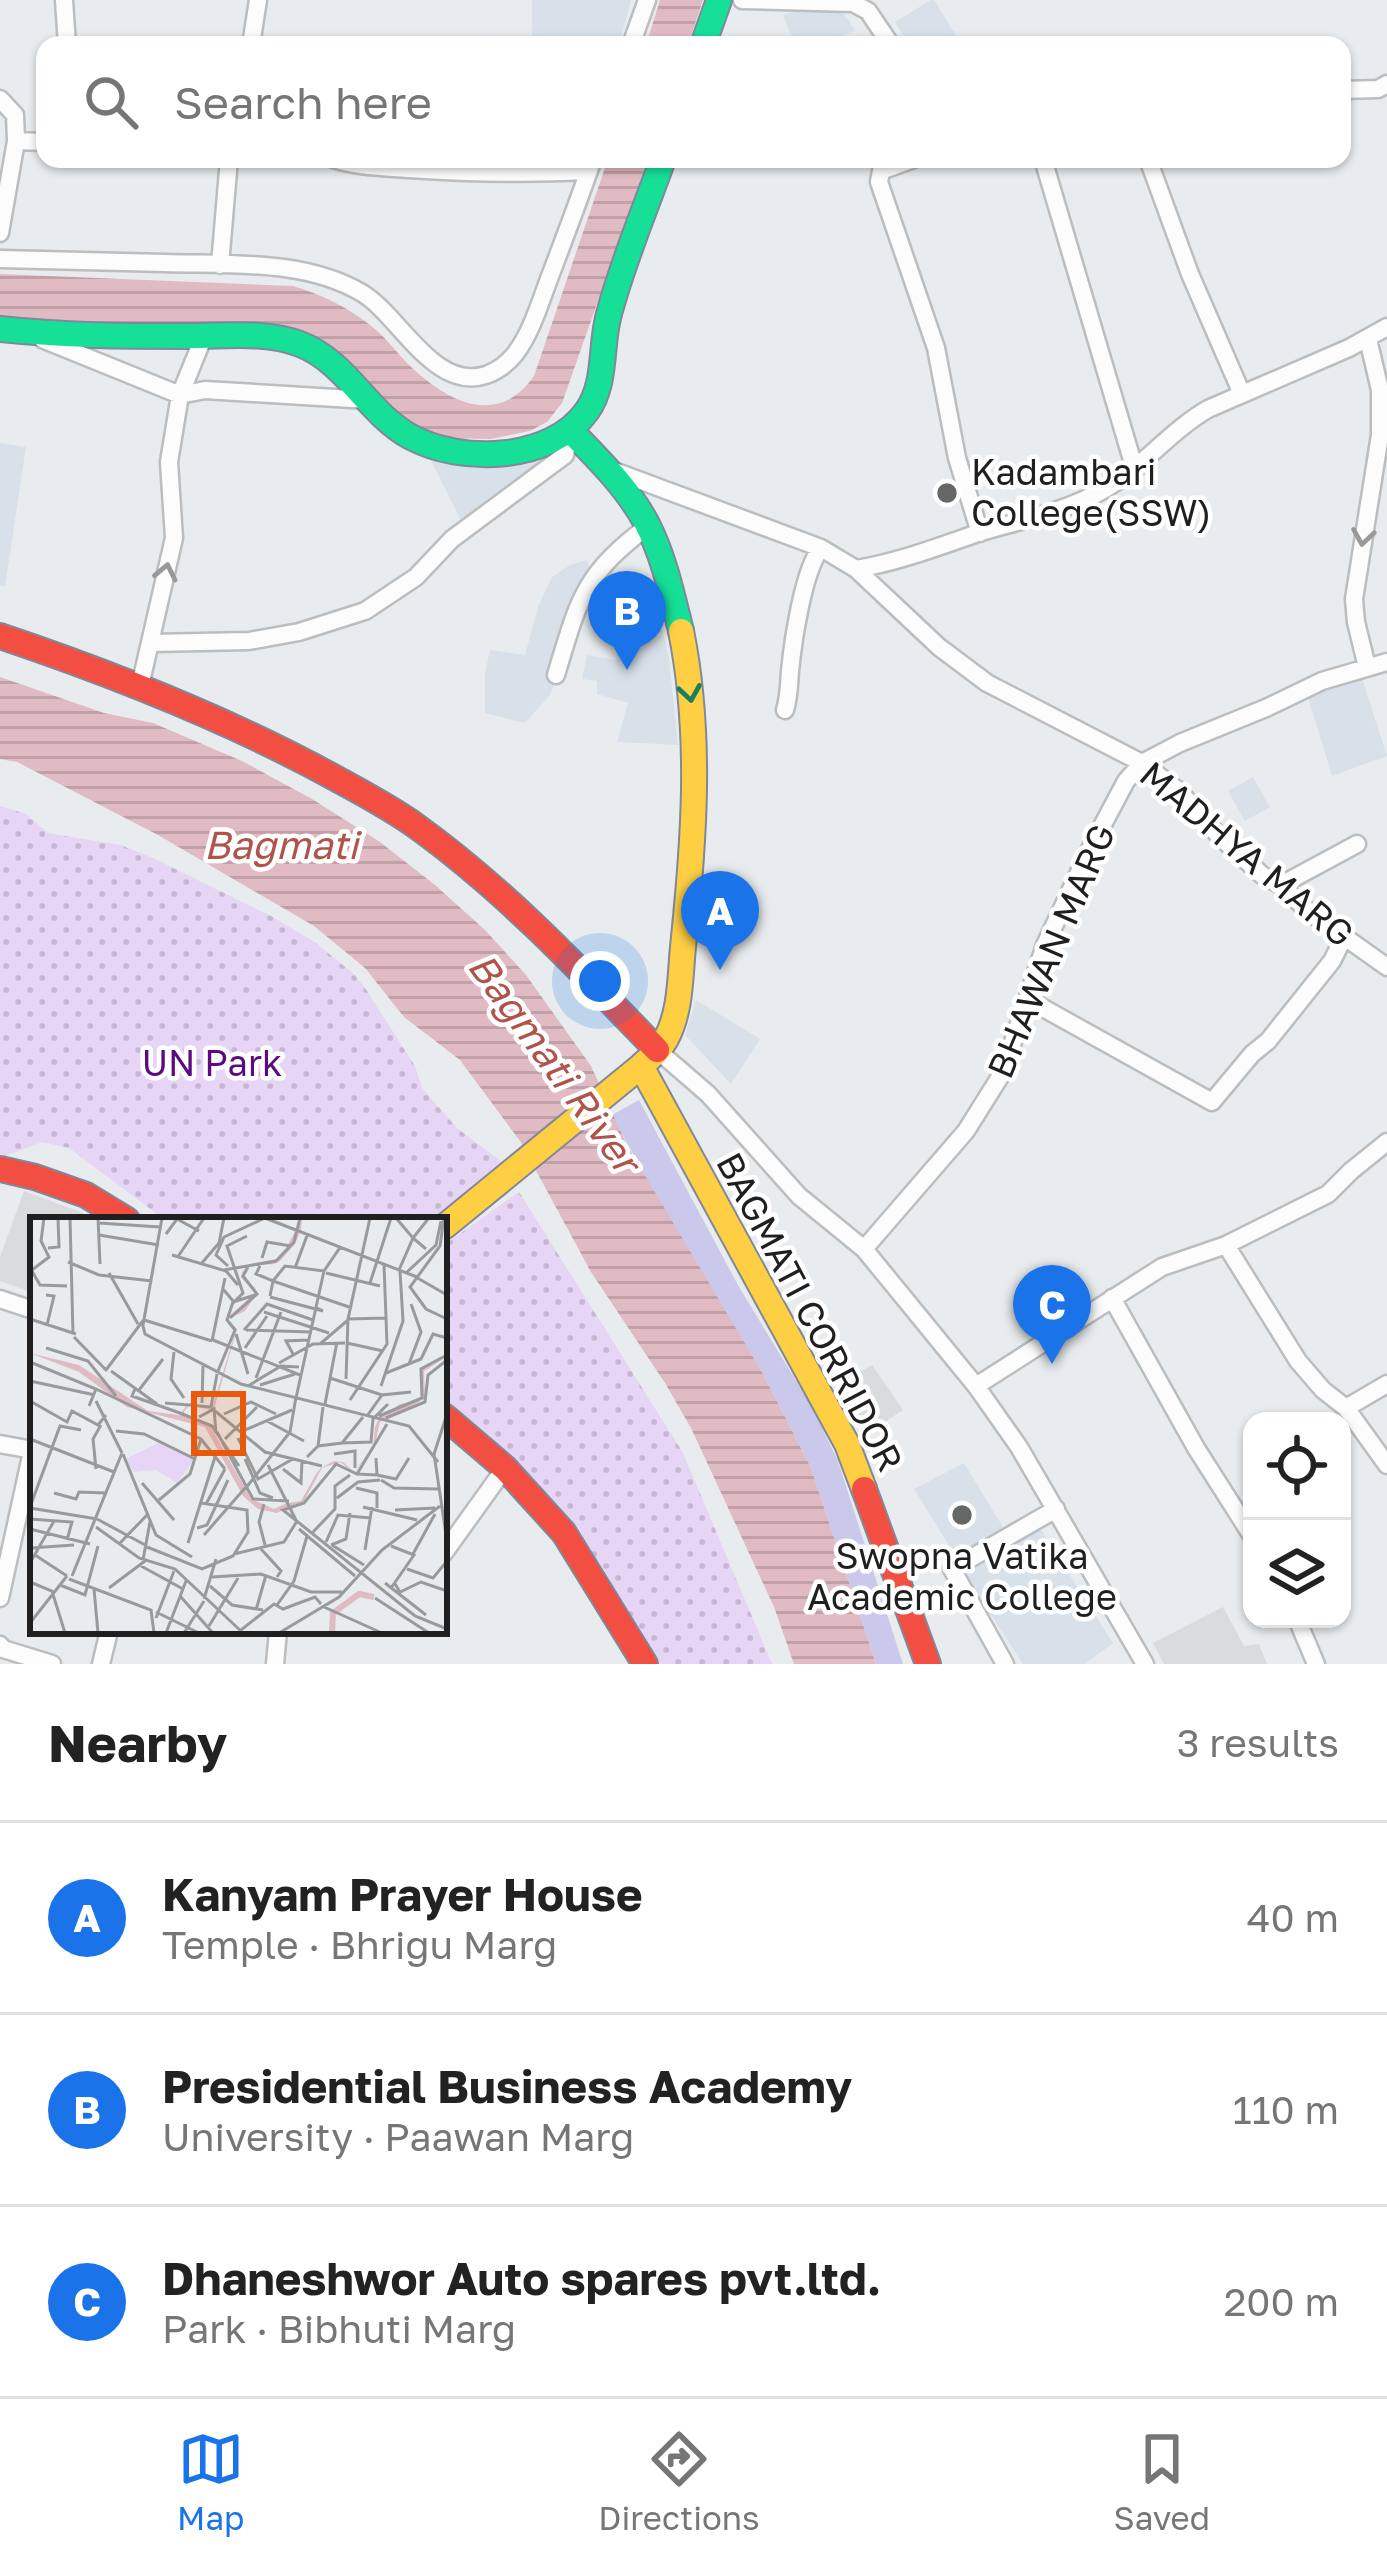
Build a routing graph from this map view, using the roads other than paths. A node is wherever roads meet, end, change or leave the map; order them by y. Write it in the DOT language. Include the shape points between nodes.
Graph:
graph roads {
  1 [pos="64,0"];
  2 [pos="257,0"];
  3 [pos="646,0"];
  4 [pos="719,0"];
  5 [pos="742,0"];
  6 [pos="66,36"];
  7 [pos="252,36"];
  8 [pos="634,36"];
  9 [pos="706,36"];
  10 [pos="885,36"];
  11 [pos="1387,84"];
  12 [pos="1351,90"];
  13 [pos="0,99"];
  14 [pos="16,141"];
  15 [pos="36,142"];
  16 [pos="228,168"];
  17 [pos="393,168"];
  18 [pos="571,168"];
  19 [pos="590,168"];
  20 [pos="660,168"];
  21 [pos="889,168"];
  22 [pos="1046,168"];
  23 [pos="1151,168"];
  24 [pos="0,233"];
  25 [pos="0,259"];
  26 [pos="217,265"];
  27 [pos="1387,327"];
  28 [pos="12,330"];
  29 [pos="204,336"];
  30 [pos="1368,339"];
  31 [pos="1242,394"];
  32 [pos="180,395"];
  33 [pos="368,400"];
  34 [pos="570,430"];
  35 [pos="608,469"];
  36 [pos="1135,470"];
  37 [pos="648,526"];
  38 [pos="980,533"];
  39 [pos="821,548"];
  40 [pos="856,568"];
  41 [pos="0,636"];
  42 [pos="151,643"];
  43 [pos="1387,662"];
  44 [pos="1366,667"];
  45 [pos="556,674"];
  46 [pos="140,686"];
  47 [pos="785,710"];
  48 [pos="1142,764"];
  49 [pos="1357,844"];
  50 [pos="1281,885"];
  51 [pos="1344,937"];
  52 [pos="1387,967"];
  53 [pos="1027,999"];
  54 [pos="640,1066"];
  55 [pos="1387,1142"];
  56 [pos="0,1169"];
  57 [pos="96,1212"];
  58 [pos="447,1225"];
  59 [pos="1226,1245"];
  60 [pos="863,1250"];
  61 [pos="1112,1298"];
  62 [pos="0,1299"];
  63 [pos="30,1309"];
  64 [pos="1387,1384"];
  65 [pos="976,1386"];
  66 [pos="1346,1408"];
  67 [pos="447,1419"];
  68 [pos="0,1444"];
  69 [pos="30,1449"];
  70 [pos="30,1463"];
  71 [pos="1387,1465"];
  72 [pos="505,1468"];
  73 [pos="1056,1509"];
  74 [pos="1243,1522"];
  75 [pos="447,1549"];
  76 [pos="0,1598"];
  77 [pos="1302,1628"];
  78 [pos="108,1634"];
  79 [pos="278,1634"];
  80 [pos="0,1646"];
  81 [pos="634,1663"];
  82 [pos="52,1664"];
  83 [pos="101,1664"];
  84 [pos="274,1664"];
  85 [pos="928,1664"];
  86 [pos="1005,1664"];
  87 [pos="1145,1664"];
  88 [pos="1316,1664"];
  1 -- 6 [label="street"];
  2 -- 7 [label="street"];
  3 -- 8 [label="street"];
  4 -- 9 [label="street"];
  5 -- 10 [label="street" via="854,3"];
  11 -- 12 [label="street"];
  13 -- 14 [label="street" via="15,115"];
  14 -- 15 [label="street"];
  14 -- 24 [label="street"];
  16 -- 26 [label="street"];
  17 -- 18 [label="street" via="532,174"];
  19 -- 26 [label="street" via="528,334 490,374 444,369 377,303 341,282 284,268"];
  20 -- 34 [label="street" via="607,320 597,391"];
  21 -- 38 [label="street" via="879,182 936,348"];
  22 -- 36 [label="street"];
  23 -- 31 [label="street"];
  25 -- 26 [label="street"];
  27 -- 30 [label="street"];
  28 -- 29 [label="street"];
  28 -- 32 [label="street"];
  29 -- 32 [label="street"];
  29 -- 33 [label="street" via="305,346 348,374"];
  30 -- 31 [label="street"];
  30 -- 44 [label="street, one-way" via="1380,435 1354,599"];
  31 -- 36 [label="street" via="1188,421"];
  32 -- 33 [label="street" via="206,389"];
  42 -- 32 [label="street, one-way" via="174,538 169,462"];
  33 -- 34 [label="street" via="412,438 462,452 530,448"];
  34 -- 35 [label="street"];
  34 -- 42 [label="street" via="565,455 365,611 249,641"];
  35 -- 37 [label="street"];
  35 -- 39 [label="street, MADHYA MARG"];
  36 -- 38 [label="street" via="1088,497"];
  37 -- 45 [label="street" via="602,565 579,600"];
  37 -- 54 [label="street, one-way" via="685,658 695,785 676,1006 666,1040"];
  38 -- 40 [label="street"];
  39 -- 40 [label="street, MADHYA MARG"];
  39 -- 47 [label="street" via="806,579"];
  40 -- 48 [label="street, MADHYA MARG" via="988,683"];
  41 -- 46 [label="street, BAGMATI CORRIDOR"];
  42 -- 46 [label="street"];
  43 -- 44 [label="street, BHAWAN MARG"];
  44 -- 48 [label="street, BHAWAN MARG"];
  46 -- 54 [label="street, BAGMATI CORRIDOR" via="260,737 381,803 461,861 549,939"];
  48 -- 50 [label="street, MADHYA MARG"];
  48 -- 53 [label="street, BHAWAN MARG" via="1091,847"];
  49 -- 50 [label="street"];
  50 -- 51 [label="street, MADHYA MARG"];
  51 -- 52 [label="street, MADHYA MARG"];
  51 -- 53 [label="street" via="1212,1102"];
  53 -- 60 [label="street, BHAWAN MARG" via="1003,1072 966,1131"];
  54 -- 58 [label="street"];
  54 -- 60 [label="street" via="709,1094 799,1196"];
  54 -- 85 [label="street, BAGMATI CORRIDOR" via="847,1444"];
  55 -- 59 [label="street" via="1328,1194"];
  56 -- 57 [label="street" via="86,1195"];
  59 -- 61 [label="street" via="1162,1267"];
  59 -- 66 [label="street" via="1298,1361"];
  60 -- 65 [label="street"];
  61 -- 65 [label="street"];
  61 -- 74 [label="street"];
  62 -- 63 [label="street"];
  64 -- 66 [label="street"];
  65 -- 73 [label="street"];
  66 -- 71 [label="street"];
  67 -- 72 [label="street"];
  68 -- 69 [label="street"];
  70 -- 76 [label="street"];
  72 -- 75 [label="street"];
  72 -- 81 [label="street" via="564,1533"];
  73 -- 86 [label="street" via="952,1569"];
  73 -- 87 [label="street"];
  77 -- 88 [label="street"];
  78 -- 83 [label="street"];
  79 -- 84 [label="street"];
  80 -- 82 [label="street"];
}
